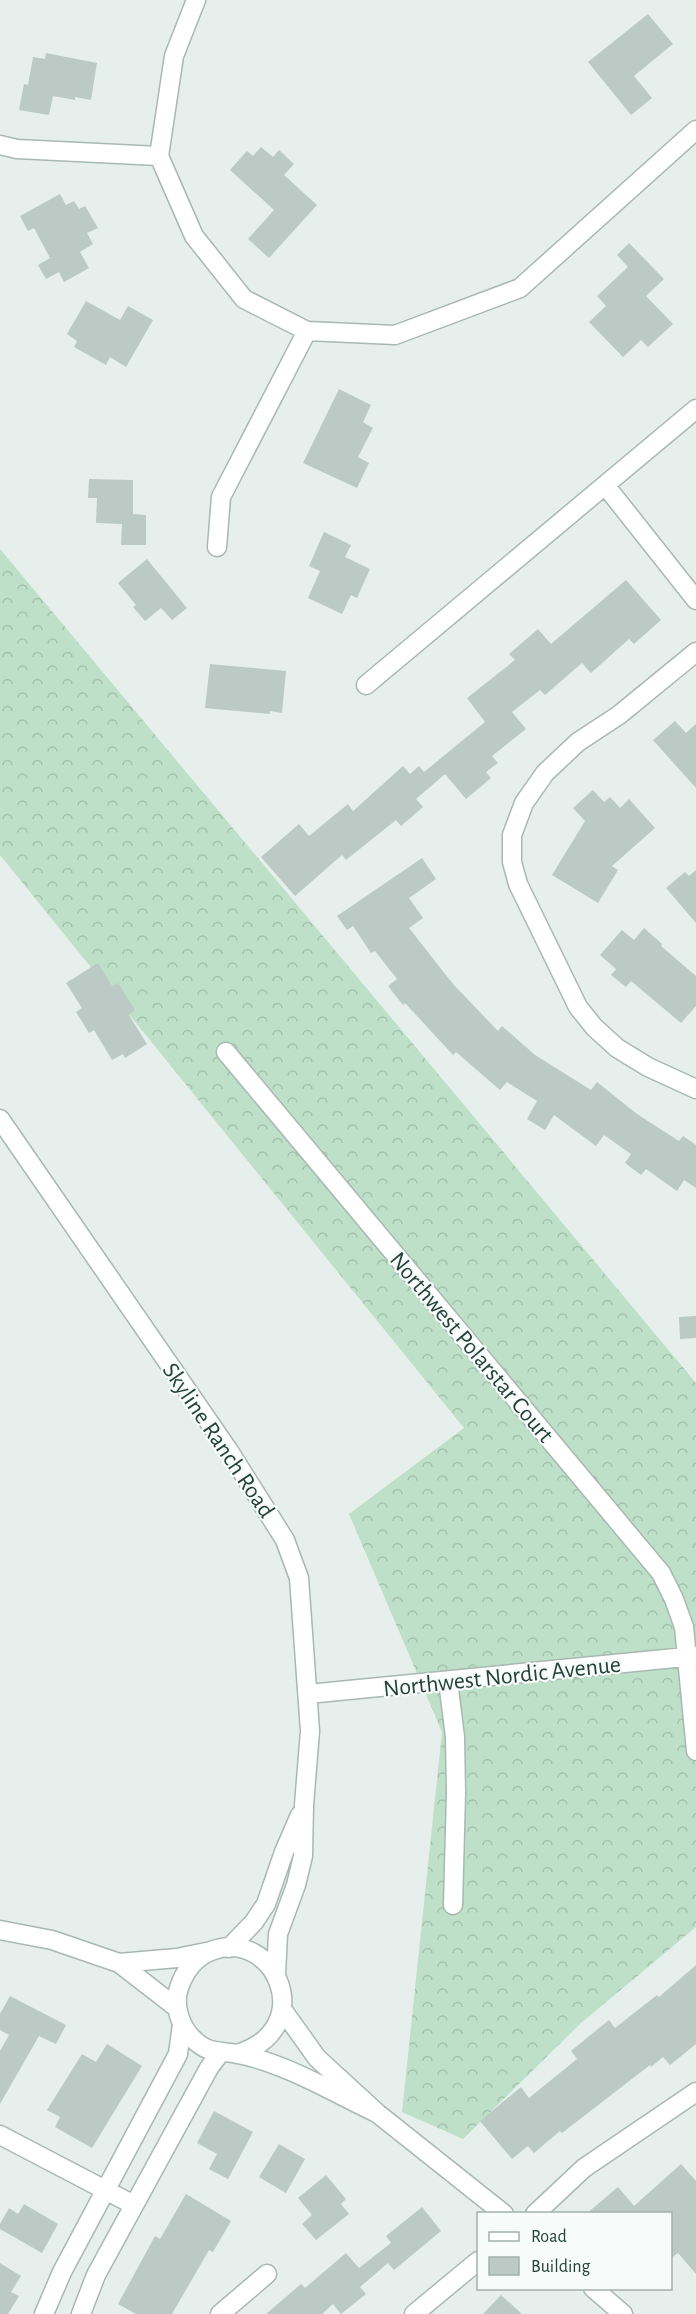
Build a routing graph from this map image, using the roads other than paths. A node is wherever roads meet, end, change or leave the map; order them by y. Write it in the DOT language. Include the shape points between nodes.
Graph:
graph roads {
  1 [pos="195,0"];
  2 [pos="696,130"];
  3 [pos="0,145"];
  4 [pos="159,156"];
  5 [pos="307,331"];
  6 [pos="696,409"];
  7 [pos="604,485"];
  8 [pos="217,547"];
  9 [pos="696,600"];
  10 [pos="696,652"];
  11 [pos="366,685"];
  12 [pos="226,1052"];
  13 [pos="696,1089"];
  14 [pos="0,1119"];
  15 [pos="692,1657"];
  16 [pos="448,1681"];
  17 [pos="308,1694"];
  18 [pos="696,1751"];
  19 [pos="304,1805"];
  20 [pos="453,1905"];
  21 [pos="0,1930"];
  22 [pos="220,1950"];
  23 [pos="119,1963"];
  24 [pos="276,1974"];
  25 [pos="282,2009"];
  26 [pos="179,2016"];
  27 [pos="229,2054"];
  28 [pos="696,2092"];
  29 [pos="377,2113"];
  30 [pos="0,2134"];
  31 [pos="106,2190"];
  32 [pos="134,2205"];
  33 [pos="501,2212"];
  34 [pos="537,2212"];
  35 [pos="477,2262"];
  36 [pos="267,2274"];
  37 [pos="594,2290"];
  38 [pos="44,2314"];
  39 [pos="81,2314"];
  40 [pos="220,2314"];
  41 [pos="414,2314"];
  42 [pos="623,2314"];
  1 -- 4 [label="street" via="174,56"];
  2 -- 5 [label="street" via="520,288 394,335"];
  3 -- 4 [label="street"];
  4 -- 5 [label="street" via="194,236 244,299"];
  5 -- 8 [label="street" via="221,497"];
  6 -- 7 [label="street"];
  7 -- 9 [label="street"];
  7 -- 11 [label="street"];
  10 -- 13 [label="street" via="619,715 578,742 545,773 524,803 512,835 512,862 518,884 578,1007 617,1048"];
  12 -- 15 [label="street, Northwest Polarstar Court" via="661,1572"];
  14 -- 17 [label="street, Skyline Ranch Road" via="229,1451 285,1540 299,1578"];
  15 -- 16 [label="street, Northwest Nordic Avenue"];
  15 -- 18 [label="street, Northwest Polarstar Court"];
  16 -- 17 [label="street, Northwest Nordic Avenue"];
  16 -- 20 [label="street" via="455,1737"];
  17 -- 19 [label="street, Skyline Ranch Road" via="310,1731"];
  19 -- 22 [label="street, Skyline Ranch Road" via="266,1904 254,1922"];
  19 -- 24 [label="street, Skyline Ranch Road" via="303,1856 278,1934"];
  21 -- 23 [label="street" via="52,1940"];
  22 -- 23 [label="street"];
  22 -- 24 [label="street" via="247,1951"];
  22 -- 26 [label="street" via="195,1961 184,1975 178,1991"];
  23 -- 26 [label="street"];
  24 -- 25 [label="street" via="282,1991"];
  25 -- 27 [label="street" via="267,2039 253,2049"];
  25 -- 29 [label="street" via="317,2058"];
  26 -- 27 [label="street" via="191,2038 205,2048"];
  26 -- 31 [label="street" via="178,2054"];
  27 -- 29 [label="street" via="275,2065"];
  27 -- 32 [label="street" via="209,2068"];
  28 -- 34 [label="street" via="584,2168"];
  29 -- 33 [label="street"];
  30 -- 31 [label="street"];
  31 -- 32 [label="street"];
  31 -- 38 [label="street"];
  32 -- 39 [label="street" via="96,2275"];
  35 -- 41 [label="street"];
  36 -- 40 [label="street"];
  37 -- 42 [label="street"];
}
